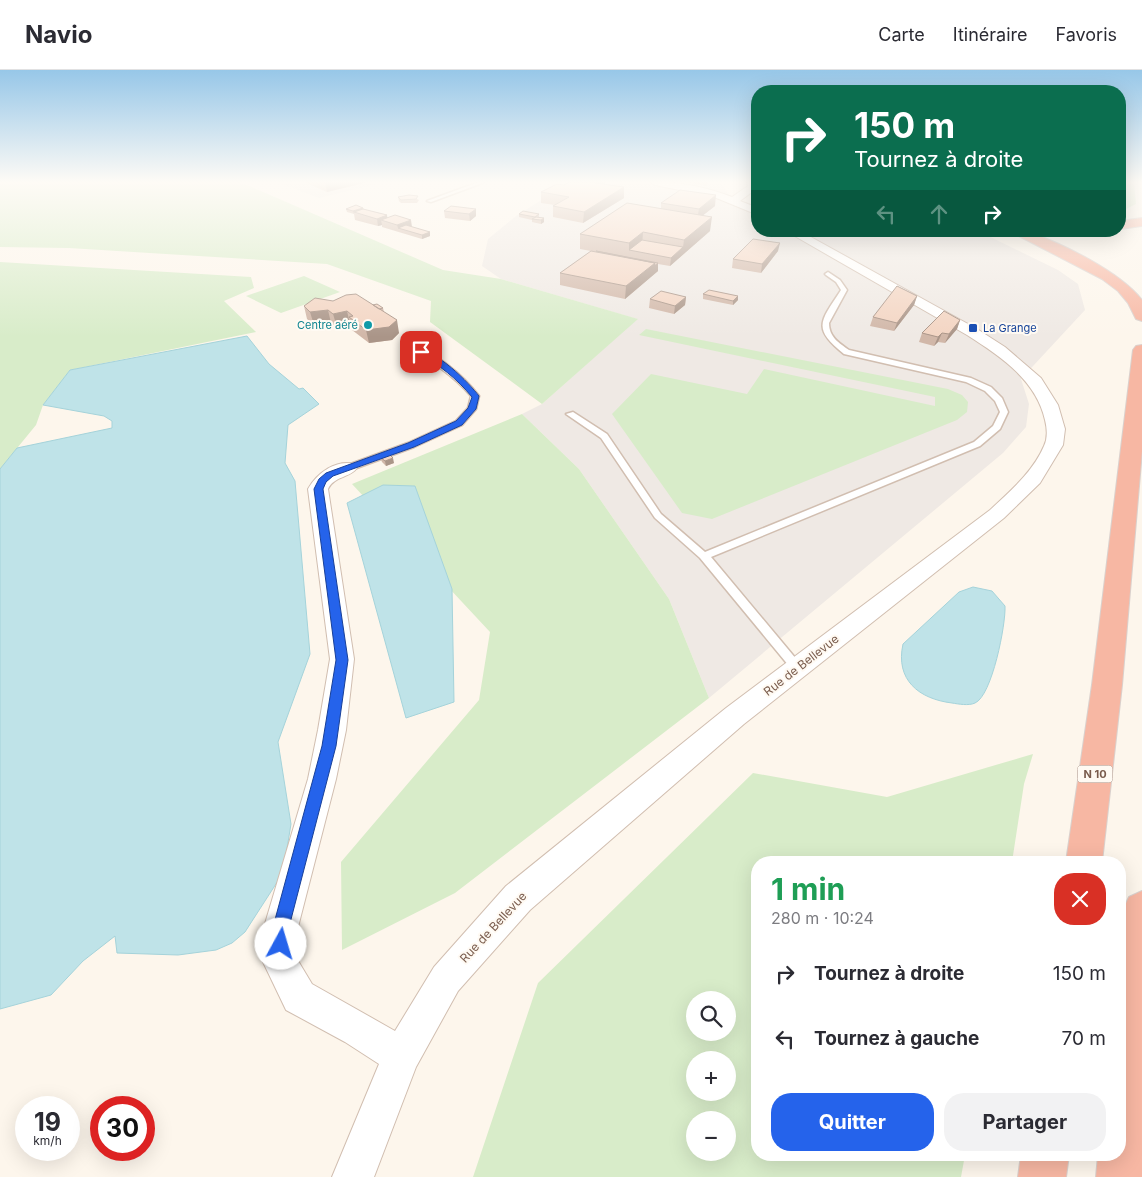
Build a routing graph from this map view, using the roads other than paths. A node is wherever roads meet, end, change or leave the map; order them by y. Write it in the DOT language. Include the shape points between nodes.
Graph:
graph roads {
  1 [pos="802,237"];
  2 [pos="1028,237"];
  3 [pos="828,274"];
  4 [pos="1142,316"];
  5 [pos="408,346"];
  6 [pos="1142,350"];
  7 [pos="570,414"];
  8 [pos="348,468"];
  9 [pos="1142,476"];
  10 [pos="704,556"];
  11 [pos="798,669"];
  12 [pos="1107,685"];
  13 [pos="1085,856"];
  14 [pos="1142,910"];
  15 [pos="401,1056"];
  16 [pos="1126,1104"];
  17 [pos="1044,1161"];
  18 [pos="1121,1161"];
  19 [pos="353,1177"];
  20 [pos="1042,1177"];
  21 [pos="1120,1177"];
  1 -- 11 [label="street, Rue de Bellevue" via="1000,350 1035,381 1050,405 1056,429 1054,445 1030,483 996,514"];
  2 -- 4 [label="highway" via="1087,264 1114,281 1133,298"];
  3 -- 10 [label="lane" via="844,290 824,322 826,334 834,344 846,352 968,380 988,389 999,400 1004,412 997,427 977,444"];
  5 -- 8 [label="lane" via="434,359 465,383 476,396 472,409 459,423"];
  6 -- 12 [label="highway"];
  7 -- 10 [label="lane" via="604,436 658,516"];
  8 -- 15 [label="street" via="329,474 318,489 342,660 322,779 281,927 280,962 299,997"];
  9 -- 12 [label="highway, N 10"];
  10 -- 11 [label="lane"];
  11 -- 15 [label="street, Rue de Bellevue" via="735,716 518,898 446,979"];
  12 -- 13 [label="highway, N 10"];
  14 -- 16 [label="highway"];
  15 -- 19 [label="street, Rue de Bellevue"];
  17 -- 20 [label="highway"];
  18 -- 21 [label="highway"];
}
